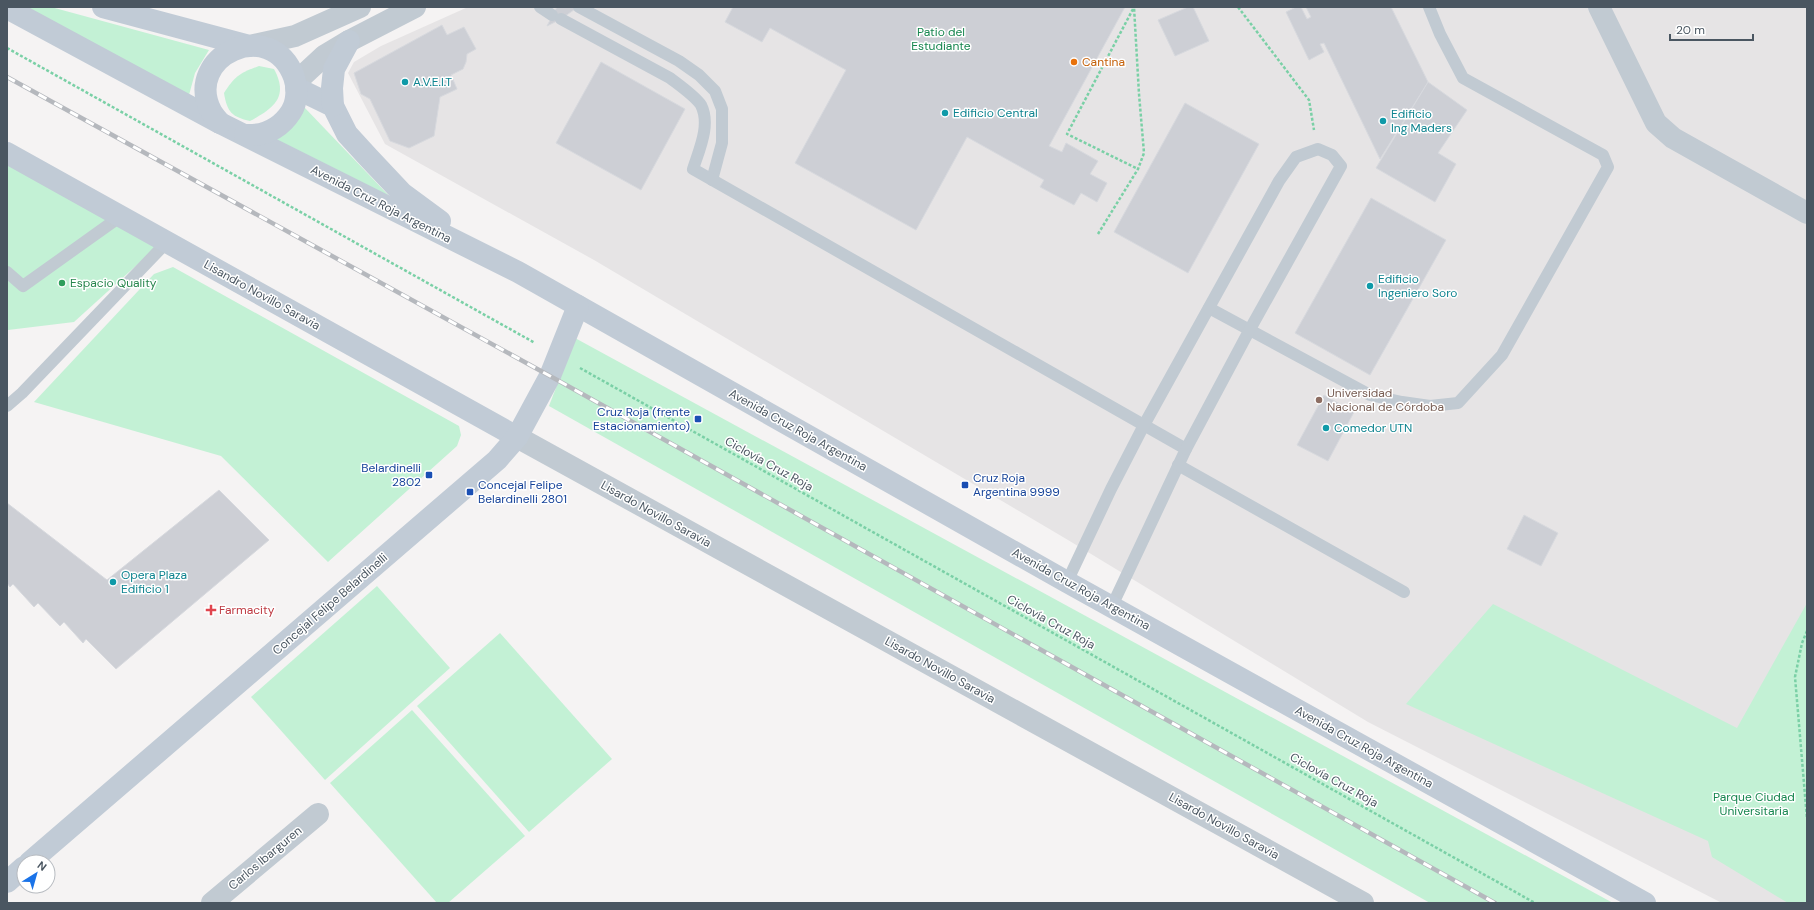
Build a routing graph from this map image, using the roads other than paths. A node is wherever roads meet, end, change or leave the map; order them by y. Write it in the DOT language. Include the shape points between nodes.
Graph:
graph roads {
  1 [pos="103,7"];
  2 [pos="360,7"];
  3 [pos="415,7"];
  4 [pos="540,7"];
  5 [pos="580,7"];
  6 [pos="1429,7"];
  7 [pos="1599,7"];
  8 [pos="7,8"];
  9 [pos="349,41"];
  10 [pos="252,46"];
  11 [pos="296,85"];
  12 [pos="334,106"];
  13 [pos="220,123"];
  14 [pos="245,135"];
  15 [pos="7,153"];
  16 [pos="712,180"];
  17 [pos="1807,213"];
  18 [pos="121,216"];
  19 [pos="167,242"];
  20 [pos="7,272"];
  21 [pos="518,272"];
  22 [pos="578,306"];
  23 [pos="1209,308"];
  24 [pos="1249,330"];
  25 [pos="7,406"];
  26 [pos="1144,425"];
  27 [pos="517,437"];
  28 [pos="1186,449"];
  29 [pos="1178,465"];
  30 [pos="1067,582"];
  31 [pos="1404,592"];
  32 [pos="1112,606"];
  33 [pos="318,814"];
  34 [pos="39,854"];
  35 [pos="16,874"];
  36 [pos="7,882"];
  37 [pos="212,903"];
  38 [pos="1363,903"];
  39 [pos="1645,903"];
  1 -- 10 [label="main road"];
  2 -- 10 [label="street" via="295,36"];
  3 -- 9 [label="street"];
  4 -- 16 [label="lane" via="670,78 686,90 700,105 705,125 693,169"];
  5 -- 16 [label="lane" via="679,61 699,75 715,91 722,109 722,143"];
  6 -- 24 [label="lane" via="1463,78 1603,155 1608,166 1561,253 1502,355 1458,403 1430,406 1370,395"];
  7 -- 17 [label="street" via="1656,123 1673,138"];
  8 -- 13 [label="main road"];
  9 -- 11 [label="street" via="324,56"];
  9 -- 12 [label="main road, Avenida Cruz Roja Argentina" via="334,69"];
  10 -- 11 [label="main road" via="276,53 285,61"];
  10 -- 13 [label="main road" via="234,48 222,56 212,68 207,82 206,97 211,111"];
  11 -- 12 [label="main road"];
  11 -- 14 [label="main road" via="292,110 286,120 267,133"];
  12 -- 21 [label="main road, Avenida Cruz Roja Argentina" via="347,134 402,193"];
  13 -- 14 [label="main road"];
  14 -- 21 [label="main road, Avenida Cruz Roja Argentina"];
  15 -- 18 [label="main road, Lisandro Novillo Saravia"];
  16 -- 26 [label="lane"];
  18 -- 19 [label="main road, Lisandro Novillo Saravia"];
  18 -- 20 [label="lane" via="23,286"];
  19 -- 25 [label="lane"];
  19 -- 27 [label="main road, Lisandro Novillo Saravia"];
  21 -- 22 [label="main road, Avenida Cruz Roja Argentina"];
  22 -- 27 [label="main road, Concejal Felipe Belardinelli" via="559,357"];
  22 -- 30 [label="main road, Avenida Cruz Roja Argentina"];
  23 -- 24 [label="lane"];
  23 -- 24 [label="lane" via="1279,181 1296,157 1318,149 1332,156 1341,166"];
  23 -- 26 [label="lane"];
  24 -- 28 [label="lane"];
  26 -- 28 [label="lane"];
  26 -- 30 [label="lane"];
  27 -- 34 [label="main road, Concejal Felipe Belardinelli" via="497,460"];
  27 -- 38 [label="street, Lisardo Novillo Saravia"];
  28 -- 29 [label="lane"];
  29 -- 31 [label="lane"];
  29 -- 32 [label="lane"];
  30 -- 32 [label="main road, Avenida Cruz Roja Argentina"];
  32 -- 39 [label="main road, Avenida Cruz Roja Argentina"];
  33 -- 37 [label="street, Carlos Ibarguren"];
  35 -- 36 [label="main road"];
}
